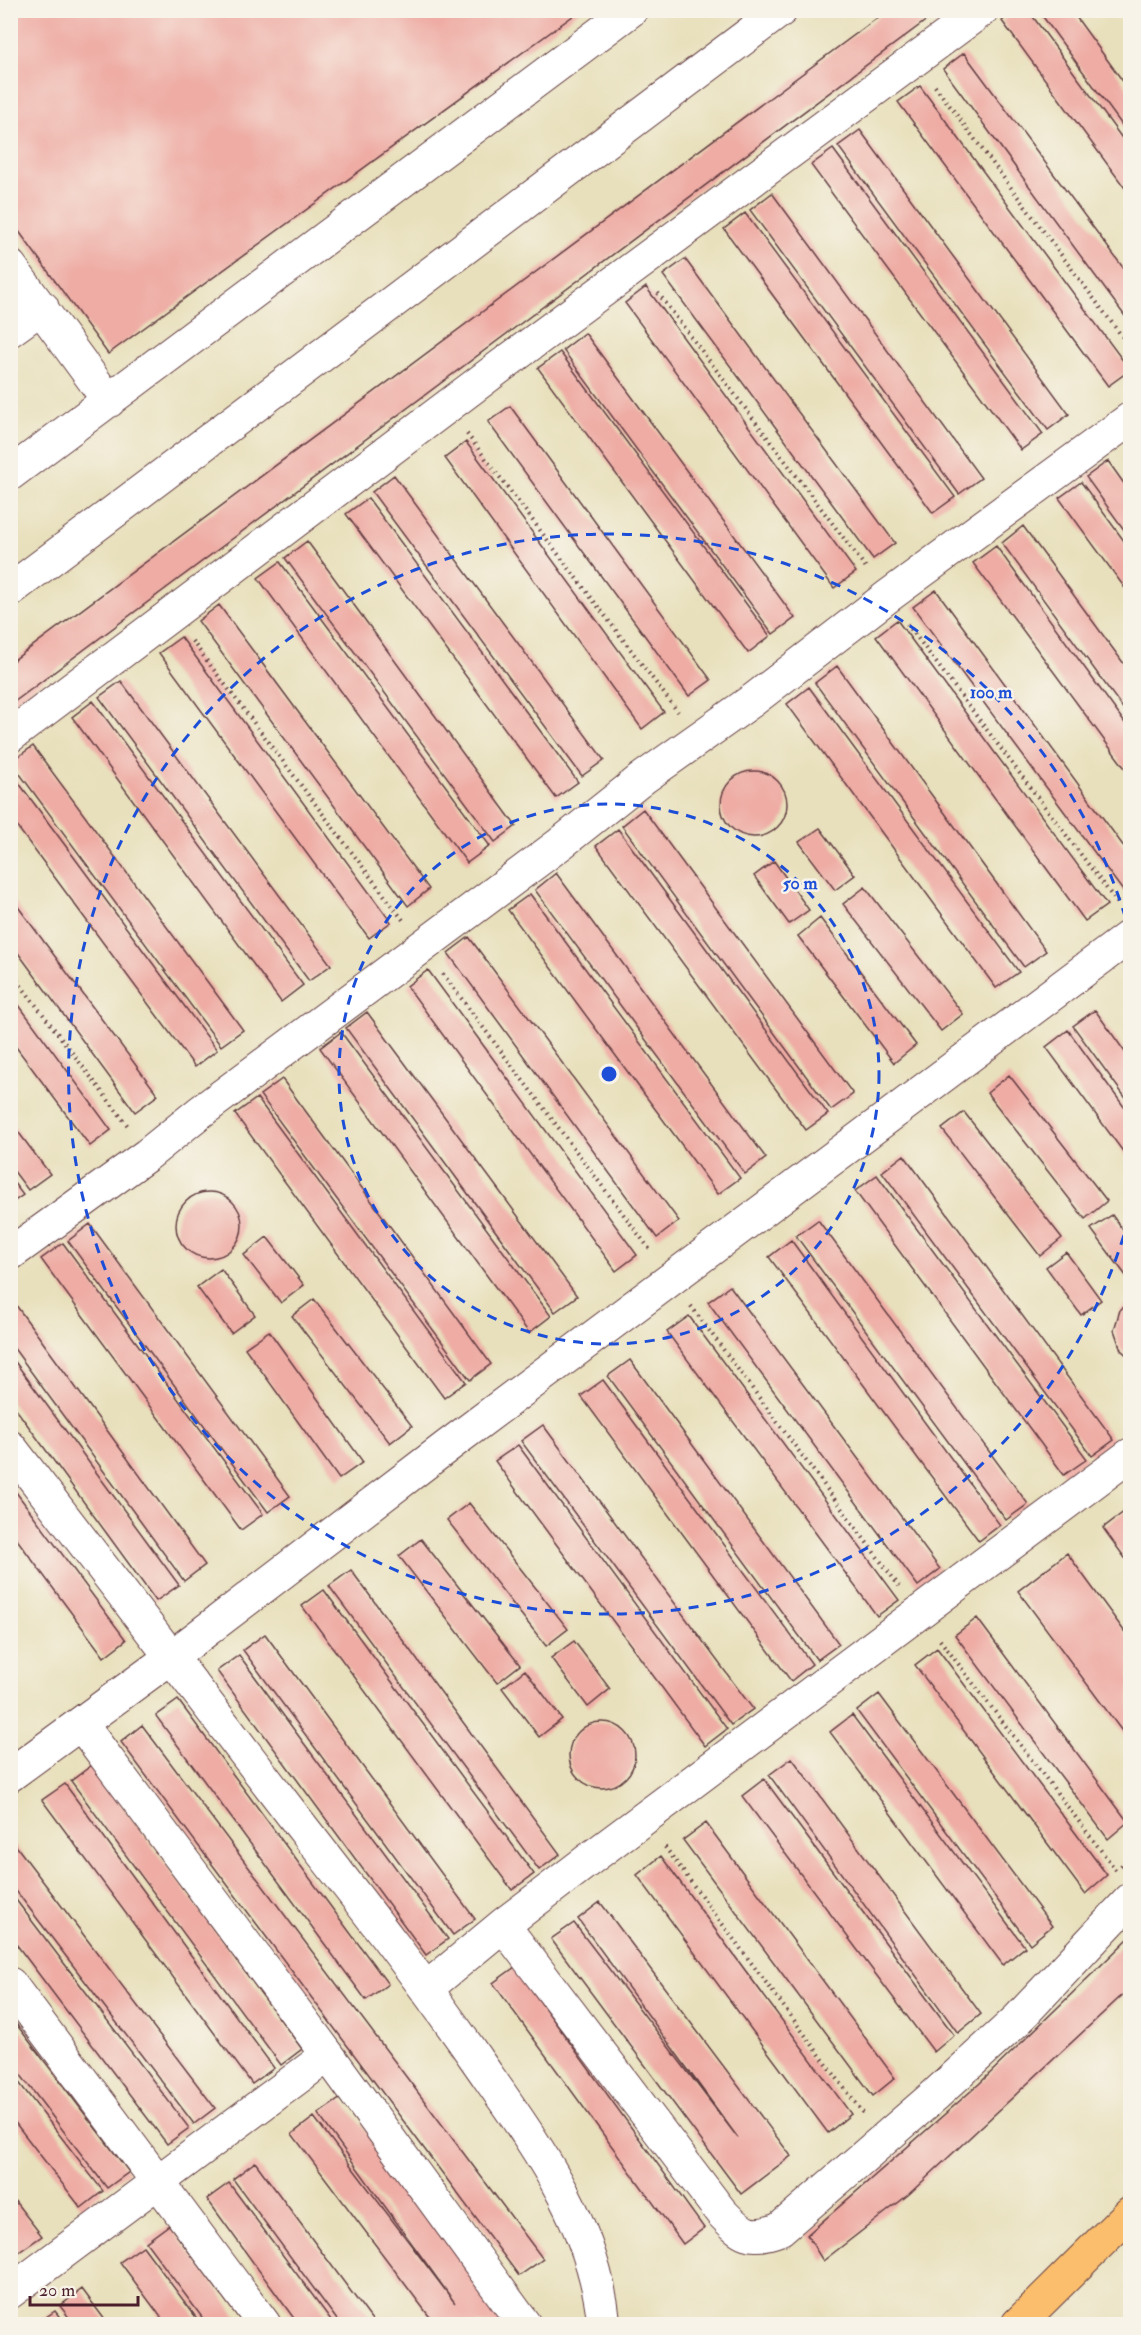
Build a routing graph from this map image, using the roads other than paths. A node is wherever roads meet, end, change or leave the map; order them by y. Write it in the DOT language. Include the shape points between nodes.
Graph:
graph roads {
  1 [pos="781,10"];
  2 [pos="982,10"];
  3 [pos="631,11"];
  4 [pos="10,266"];
  5 [pos="42,307"];
  6 [pos="10,330"];
  7 [pos="109,401"];
  8 [pos="1131,419"];
  9 [pos="10,474"];
  10 [pos="10,590"];
  11 [pos="10,736"];
  12 [pos="1131,936"];
  13 [pos="10,1254"];
  14 [pos="10,1447"];
  15 [pos="1131,1455"];
  16 [pos="170,1658"];
  17 [pos="81,1724"];
  18 [pos="10,1775"];
  19 [pos="1131,1900"];
  20 [pos="503,1925"];
  21 [pos="10,1984"];
  22 [pos="427,1988"];
  23 [pos="328,2055"];
  24 [pos="157,2182"];
  25 [pos="1131,2213"];
  26 [pos="10,2292"];
  27 [pos="264,2325"];
  28 [pos="524,2325"];
  29 [pos="604,2325"];
  30 [pos="1018,2325"];
  1 -- 10 [label="lane"];
  2 -- 11 [label="lane"];
  3 -- 7 [label="lane"];
  4 -- 5 [label="lane"];
  5 -- 6 [label="lane"];
  5 -- 7 [label="lane"];
  7 -- 9 [label="lane"];
  8 -- 13 [label="lane" via="644,778 147,1155"];
  12 -- 16 [label="lane"];
  14 -- 16 [label="lane"];
  15 -- 20 [label="lane"];
  16 -- 17 [label="lane"];
  16 -- 22 [label="lane"];
  17 -- 18 [label="lane"];
  17 -- 23 [label="lane"];
  19 -- 20 [label="lane" via="1017,2020 883,2140 780,2229 755,2236 739,2230 721,2212"];
  20 -- 22 [label="lane"];
  21 -- 24 [label="lane"];
  22 -- 29 [label="lane" via="544,2156 564,2192 586,2240"];
  23 -- 24 [label="lane"];
  23 -- 28 [label="lane"];
  24 -- 26 [label="lane"];
  24 -- 27 [label="lane"];
  25 -- 30 [label="highway"];
}
